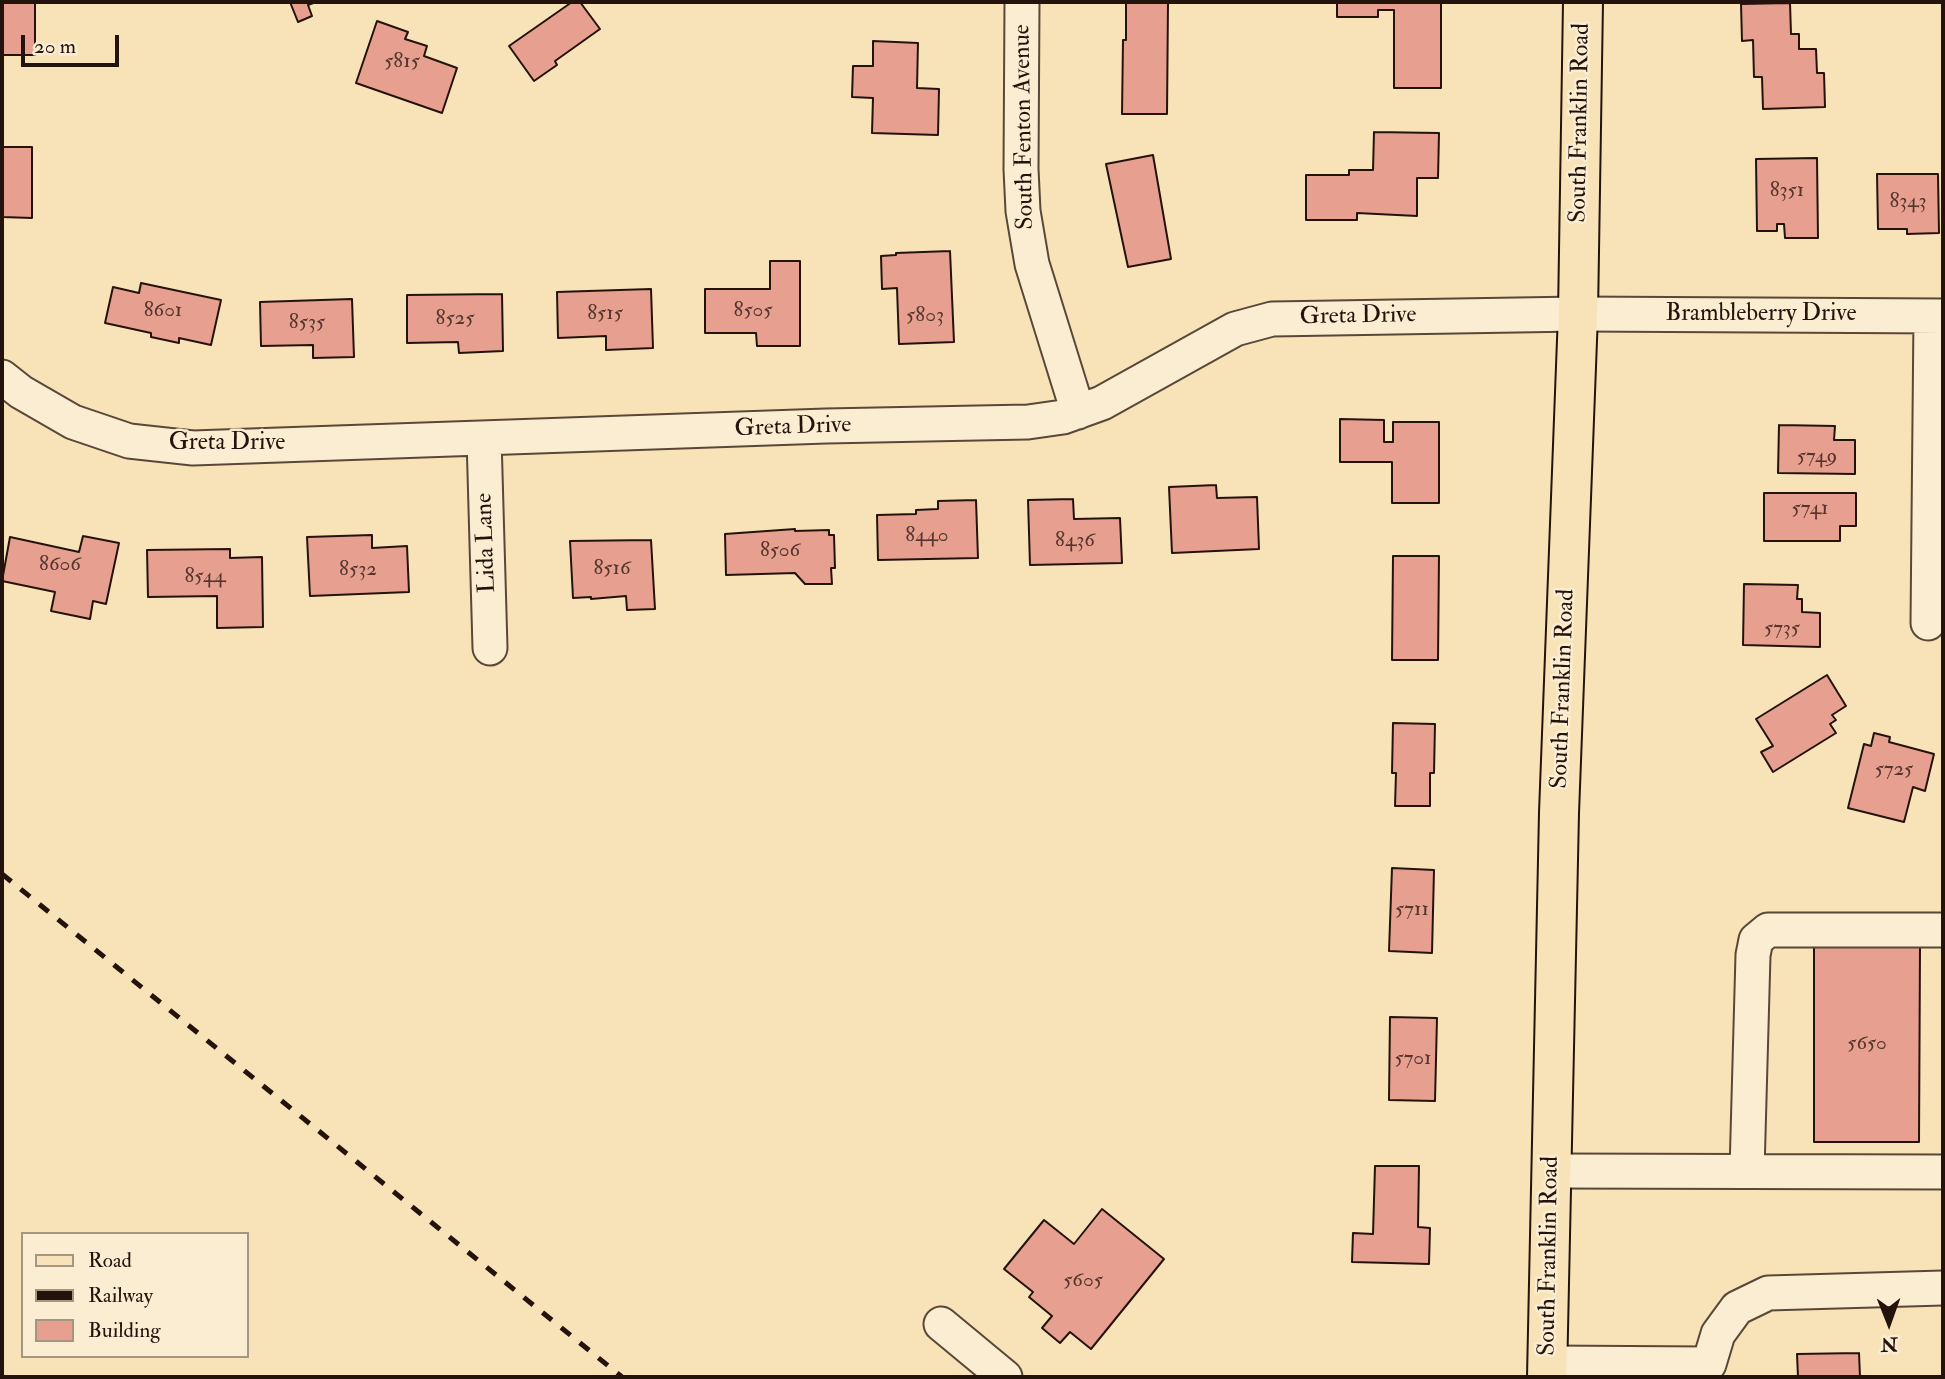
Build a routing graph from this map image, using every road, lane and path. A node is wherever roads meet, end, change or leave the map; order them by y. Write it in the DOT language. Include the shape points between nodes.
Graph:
graph roads {
  1 [pos="1022,2"];
  2 [pos="1583,2"];
  3 [pos="1578,314"];
  4 [pos="1937,316"];
  5 [pos="2,377"];
  6 [pos="1078,412"];
  7 [pos="484,438"];
  8 [pos="1928,623"];
  9 [pos="491,648"];
  10 [pos="1943,930"];
  11 [pos="1552,1171"];
  12 [pos="1747,1171"];
  13 [pos="1943,1172"];
  14 [pos="1943,1288"];
  15 [pos="941,1324"];
  16 [pos="1547,1370"];
  17 [pos="1709,1371"];
  18 [pos="1006,1377"];
  1 -- 6 [label="street, South Fenton Avenue" via="1023,211 1032,264"];
  2 -- 3 [label="main road, South Franklin Road"];
  3 -- 4 [label="street, Brambleberry Drive"];
  3 -- 6 [label="street, Greta Drive" via="1272,318 1236,329"];
  3 -- 11 [label="main road, South Franklin Road" via="1559,813"];
  4 -- 8 [label="street"];
  5 -- 7 [label="street, Greta Drive" via="73,422 158,445 193,448"];
  6 -- 7 [label="street, Greta Drive" via="1028,422"];
  7 -- 9 [label="street, Lida Lane"];
  10 -- 12 [label="street" via="1768,930 1756,940"];
  11 -- 12 [label="street"];
  11 -- 16 [label="main road, South Franklin Road"];
  12 -- 13 [label="street"];
  14 -- 17 [label="street" via="1768,1293 1737,1308 1718,1334"];
  15 -- 18 [label="street"];
  16 -- 17 [label="street"];
}
